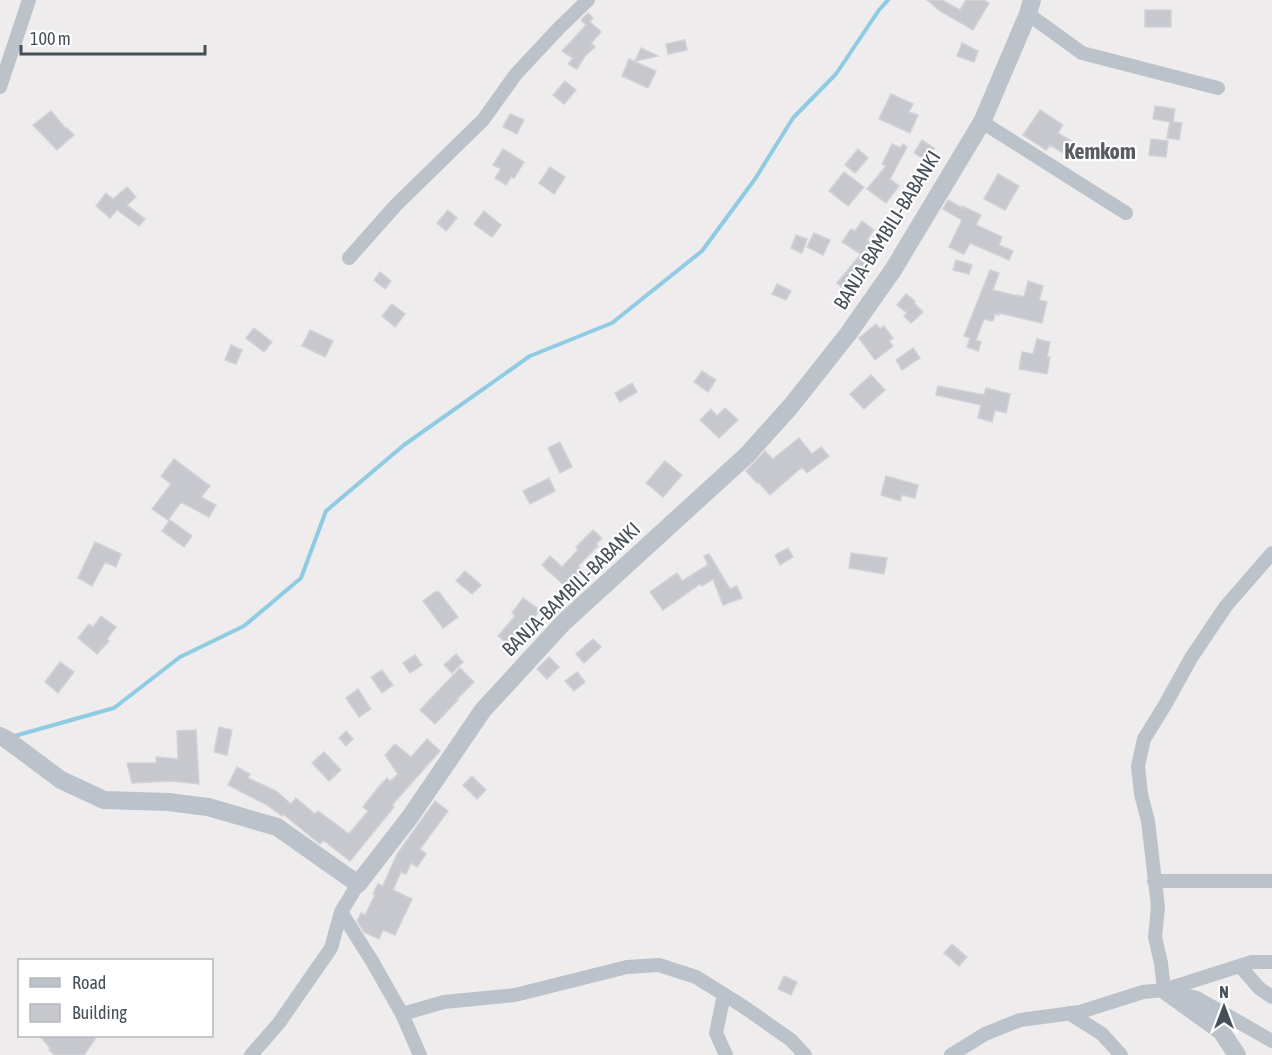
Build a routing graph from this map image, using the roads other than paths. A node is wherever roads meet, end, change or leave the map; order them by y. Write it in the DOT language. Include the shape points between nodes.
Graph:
graph roads {
  1 [pos="29,0"];
  2 [pos="588,0"];
  3 [pos="1030,7"];
  4 [pos="0,87"];
  5 [pos="1218,87"];
  6 [pos="982,122"];
  7 [pos="1126,213"];
  8 [pos="349,258"];
  9 [pos="1272,553"];
  10 [pos="0,736"];
  11 [pos="1154,881"];
  12 [pos="1272,881"];
  13 [pos="358,884"];
  14 [pos="341,912"];
  15 [pos="1272,962"];
  16 [pos="1240,966"];
  17 [pos="1164,990"];
  18 [pos="724,995"];
  19 [pos="1272,997"];
  20 [pos="1069,1013"];
  21 [pos="402,1014"];
  22 [pos="1272,1041"];
  23 [pos="251,1055"];
  24 [pos="420,1055"];
  25 [pos="726,1055"];
  26 [pos="805,1055"];
  27 [pos="951,1055"];
  28 [pos="1120,1055"];
  29 [pos="1237,1055"];
  1 -- 4 [label="street"];
  2 -- 8 [label="street" via="516,74 483,120 396,205"];
  3 -- 5 [label="street" via="1082,53"];
  3 -- 6 [label="street, BANJA-BAMBILI-BABANKI"];
  6 -- 7 [label="street"];
  6 -- 13 [label="street, BANJA-BAMBILI-BABANKI" via="893,270 791,406 747,455 564,622 483,710 410,818"];
  9 -- 11 [label="street" via="1226,606 1144,739 1138,766"];
  10 -- 13 [label="street" via="61,780 104,800 208,807 276,827"];
  11 -- 12 [label="street"];
  11 -- 17 [label="street" via="1158,907 1155,937"];
  13 -- 14 [label="street"];
  14 -- 21 [label="street"];
  14 -- 23 [label="street" via="331,948 279,1023"];
  15 -- 16 [label="street"];
  16 -- 17 [label="street"];
  16 -- 19 [label="street"];
  17 -- 20 [label="street"];
  17 -- 22 [label="street" via="1197,998"];
  17 -- 29 [label="street" via="1221,1031"];
  18 -- 21 [label="street" via="696,977 659,965 627,967 515,995 444,1002"];
  18 -- 25 [label="street" via="716,1033"];
  18 -- 26 [label="street" via="791,1040"];
  20 -- 27 [label="street" via="1020,1020 985,1034"];
  20 -- 28 [label="street" via="1102,1034"];
  21 -- 24 [label="street"];
}
